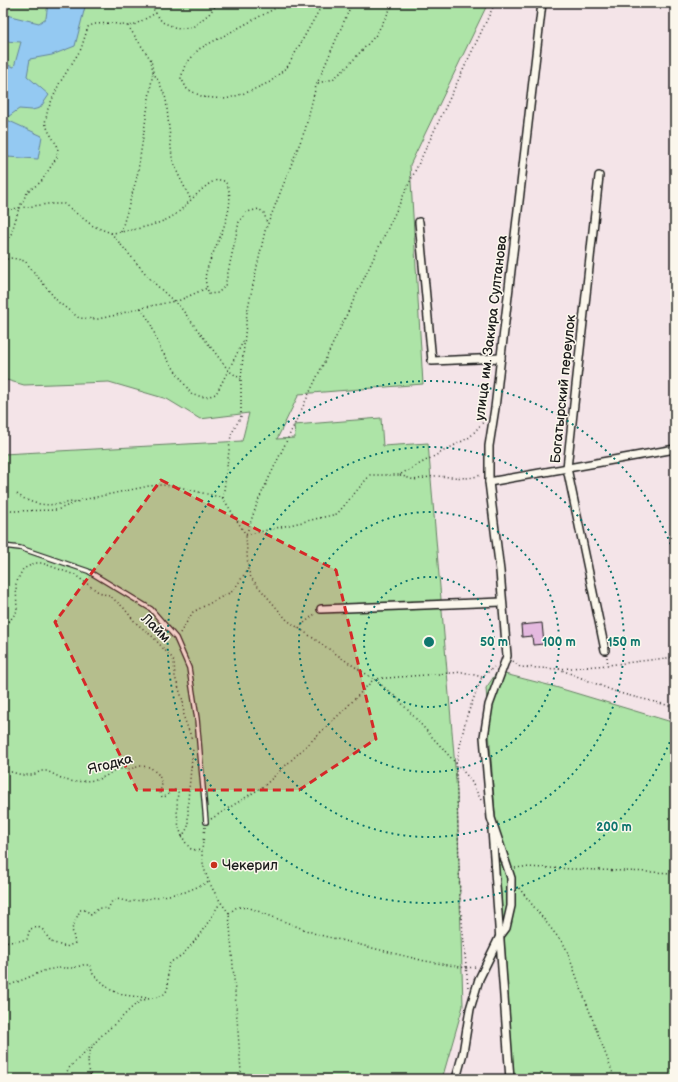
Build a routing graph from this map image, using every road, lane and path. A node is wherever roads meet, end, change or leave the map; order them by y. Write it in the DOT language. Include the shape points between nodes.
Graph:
graph roads {
  1 [pos="149,3"];
  2 [pos="218,3"];
  3 [pos="285,3"];
  4 [pos="323,3"];
  5 [pos="352,3"];
  6 [pos="402,3"];
  7 [pos="495,3"];
  8 [pos="542,3"];
  9 [pos="156,13"];
  10 [pos="128,26"];
  11 [pos="153,72"];
  12 [pos="318,83"];
  13 [pos="599,176"];
  14 [pos="191,200"];
  15 [pos="19,208"];
  16 [pos="3,210"];
  17 [pos="419,222"];
  18 [pos="267,223"];
  19 [pos="121,232"];
  20 [pos="111,233"];
  21 [pos="3,242"];
  22 [pos="3,260"];
  23 [pos="207,288"];
  24 [pos="173,300"];
  25 [pos="141,308"];
  26 [pos="244,338"];
  27 [pos="501,358"];
  28 [pos="229,371"];
  29 [pos="241,379"];
  30 [pos="485,420"];
  31 [pos="675,449"];
  32 [pos="567,468"];
  33 [pos="489,472"];
  34 [pos="399,475"];
  35 [pos="489,482"];
  36 [pos="17,494"];
  37 [pos="223,498"];
  38 [pos="82,500"];
  39 [pos="3,510"];
  40 [pos="246,535"];
  41 [pos="3,546"];
  42 [pos="248,569"];
  43 [pos="502,602"];
  44 [pos="321,609"];
  45 [pos="3,627"];
  46 [pos="298,628"];
  47 [pos="176,638"];
  48 [pos="605,650"];
  49 [pos="507,656"];
  50 [pos="675,657"];
  51 [pos="559,669"];
  52 [pos="482,677"];
  53 [pos="374,679"];
  54 [pos="675,707"];
  55 [pos="456,764"];
  56 [pos="3,773"];
  57 [pos="484,805"];
  58 [pos="491,818"];
  59 [pos="206,822"];
  60 [pos="182,837"];
  61 [pos="202,851"];
  62 [pos="508,870"];
  63 [pos="675,873"];
  64 [pos="511,878"];
  65 [pos="209,882"];
  66 [pos="220,903"];
  67 [pos="229,913"];
  68 [pos="500,936"];
  69 [pos="3,941"];
  70 [pos="486,966"];
  71 [pos="466,968"];
  72 [pos="3,988"];
  73 [pos="468,988"];
  74 [pos="151,998"];
  75 [pos="94,1044"];
  76 [pos="65,1079"];
  77 [pos="92,1079"];
  78 [pos="243,1079"];
  79 [pos="456,1079"];
  80 [pos="510,1079"];
  81 [pos="615,1079"];
  1 -- 9 [label="path"];
  2 -- 9 [label="path" via="194,26 179,28 162,22"];
  3 -- 4 [label="path" via="199,49 185,64 181,78 187,90 203,97 226,99 270,82 288,66"];
  5 -- 12 [label="path"];
  6 -- 12 [label="path" via="392,6 376,35 345,69 333,79"];
  7 -- 40 [label="path" via="261,494"];
  8 -- 27 [label="street, улица им. Закира Султанова"];
  9 -- 10 [label="path"];
  10 -- 11 [label="path" via="151,60"];
  10 -- 15 [label="path" via="111,23 88,27 80,49 59,84 48,109 45,123 58,147 57,157 41,182 28,191"];
  11 -- 14 [label="path" via="166,100 172,157"];
  11 -- 19 [label="path" via="137,177"];
  12 -- 18 [label="path" via="305,130"];
  13 -- 32 [label="street, Богатырский переулок"];
  14 -- 19 [label="path" via="172,217"];
  14 -- 23 [label="path" via="218,180 225,182 228,187 230,201 205,274"];
  15 -- 16 [label="path"];
  15 -- 20 [label="path" via="64,204 93,226"];
  15 -- 21 [label="path" via="10,238"];
  17 -- 27 [label="street" via="432,361"];
  18 -- 23 [label="path" via="264,213 259,209 247,212 239,222 226,286 218,293 209,294"];
  18 -- 26 [label="path" via="247,312"];
  19 -- 20 [label="path"];
  20 -- 24 [label="path" via="151,280"];
  22 -- 25 [label="path" via="12,258 26,261 58,302 79,318 98,319"];
  23 -- 24 [label="path" via="180,300"];
  24 -- 25 [label="path"];
  24 -- 28 [label="path"];
  25 -- 28 [label="path" via="150,322 161,350 192,395 206,397 216,394"];
  26 -- 28 [label="path"];
  26 -- 29 [label="path"];
  27 -- 33 [label="street, улица им. Закира Султанова" via="489,446"];
  28 -- 29 [label="path"];
  29 -- 37 [label="path" via="241,416 231,434"];
  30 -- 34 [label="path" via="470,437"];
  31 -- 32 [label="street"];
  32 -- 35 [label="street"];
  32 -- 48 [label="street, Богатырский переулок"];
  33 -- 34 [label="path" via="469,478 435,476 414,480"];
  33 -- 35 [label="street, улица им. Закира Султанова"];
  34 -- 40 [label="path" via="370,475 337,514"];
  35 -- 43 [label="street, улица им. Закира Султанова"];
  36 -- 38 [label="path" via="36,504 51,505"];
  37 -- 38 [label="path" via="162,485"];
  37 -- 40 [label="path"];
  38 -- 39 [label="path" via="56,510"];
  40 -- 42 [label="path"];
  41 -- 47 [label="lane" via="20,548 88,571 151,609"];
  42 -- 46 [label="path" via="251,578 287,620"];
  42 -- 47 [label="path" via="233,591 193,612"];
  43 -- 44 [label="street"];
  43 -- 49 [label="street, улица им. Закира Султанова"];
  44 -- 46 [label="path"];
  45 -- 60 [label="path, Лайм" via="17,611 16,584 23,569 42,563 75,575 97,591 111,597 172,658 183,701 184,718 193,743 188,827"];
  46 -- 53 [label="path"];
  47 -- 59 [label="lane" via="189,668 197,719"];
  49 -- 51 [label="path" via="520,667"];
  49 -- 52 [label="path"];
  49 -- 58 [label="street" via="489,705 484,738"];
  50 -- 51 [label="path"];
  51 -- 54 [label="path" via="619,693"];
  52 -- 53 [label="path" via="463,672"];
  52 -- 55 [label="path" via="466,718"];
  53 -- 55 [label="path" via="398,699"];
  53 -- 59 [label="path" via="264,786"];
  55 -- 57 [label="path" via="470,779"];
  55 -- 71 [label="path" via="460,900"];
  56 -- 60 [label="path, Ягодка" via="33,776 41,771 47,771 64,780 75,782 96,780 118,769 150,767 159,775 162,797 173,790 178,792 176,813"];
  58 -- 62 [label="street"];
  58 -- 68 [label="street"];
  59 -- 61 [label="path"];
  60 -- 61 [label="path" via="191,849"];
  61 -- 65 [label="path"];
  62 -- 63 [label="path" via="523,867"];
  62 -- 64 [label="street"];
  64 -- 68 [label="street" via="511,906 506,928"];
  64 -- 81 [label="path" via="565,946"];
  65 -- 66 [label="path"];
  65 -- 69 [label="path" via="185,892 130,902 117,899 112,901 108,909 99,908 91,915 86,910 80,910 72,928 75,944 66,947 52,942 38,926 30,929 27,939"];
  66 -- 67 [label="path"];
  66 -- 74 [label="path" via="188,949 168,965 168,989 163,995"];
  67 -- 71 [label="path" via="237,907 250,908 316,934 425,961"];
  67 -- 78 [label="path" via="240,1071"];
  68 -- 70 [label="street"];
  68 -- 80 [label="street"];
  70 -- 71 [label="path"];
  70 -- 79 [label="street" via="479,979 470,1009"];
  71 -- 73 [label="path"];
  72 -- 74 [label="path" via="46,970 90,965 93,974 111,990 123,995"];
  74 -- 75 [label="path" via="140,1001"];
  75 -- 76 [label="path" via="68,1069"];
  75 -- 77 [label="path" via="88,1057"];
}
